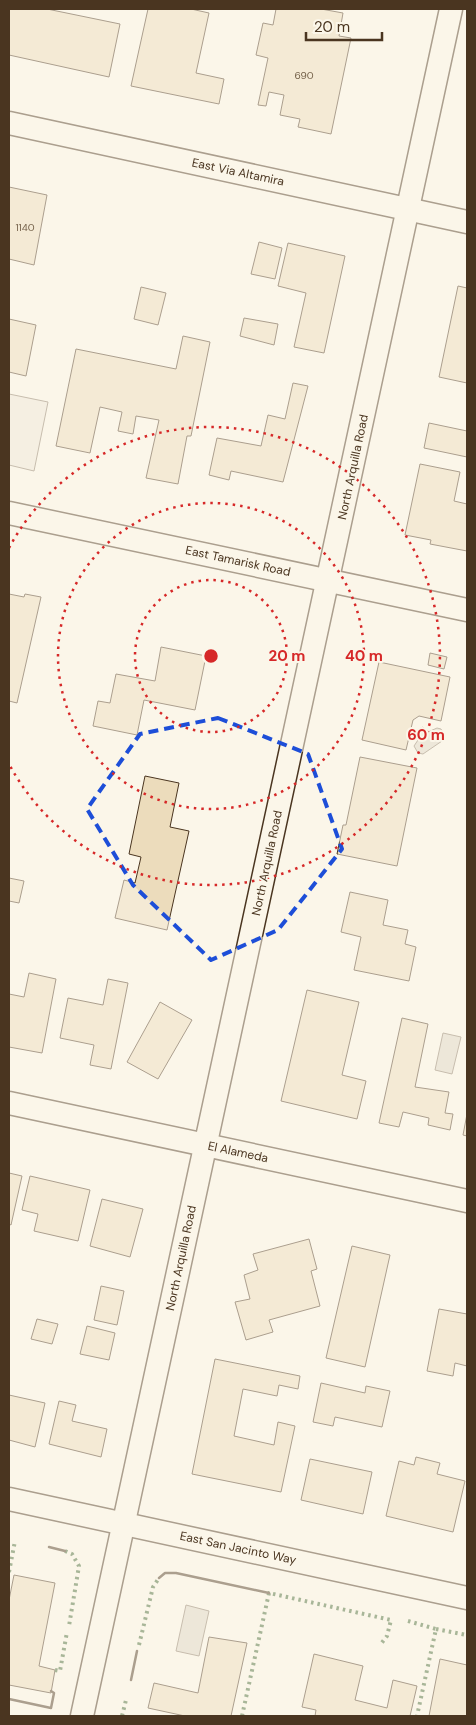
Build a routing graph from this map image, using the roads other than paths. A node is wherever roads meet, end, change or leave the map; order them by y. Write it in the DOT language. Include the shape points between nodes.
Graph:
graph roads {
  1 [pos="450,9"];
  2 [pos="9,123"];
  3 [pos="408,209"];
  4 [pos="467,222"];
  5 [pos="9,513"];
  6 [pos="328,580"];
  7 [pos="467,610"];
  8 [pos="9,1103"];
  9 [pos="205,1145"];
  10 [pos="467,1201"];
  11 [pos="9,1499"];
  12 [pos="123,1523"];
  13 [pos="467,1598"];
  14 [pos="82,1716"];
  1 -- 3 [label="street, North Arquilla Road"];
  2 -- 3 [label="street, East Via Altamira"];
  3 -- 4 [label="street, East Via Altamira"];
  3 -- 6 [label="street, North Arquilla Road"];
  5 -- 6 [label="street, East Tamarisk Road"];
  6 -- 7 [label="street, East Tamarisk Road"];
  6 -- 9 [label="street, North Arquilla Road"];
  8 -- 9 [label="street, El Alameda"];
  9 -- 10 [label="street, El Alameda"];
  9 -- 12 [label="street, North Arquilla Road"];
  11 -- 12 [label="street, East San Jacinto Way"];
  12 -- 13 [label="street, East San Jacinto Way"];
  12 -- 14 [label="street, North Arquilla Road"];
}
